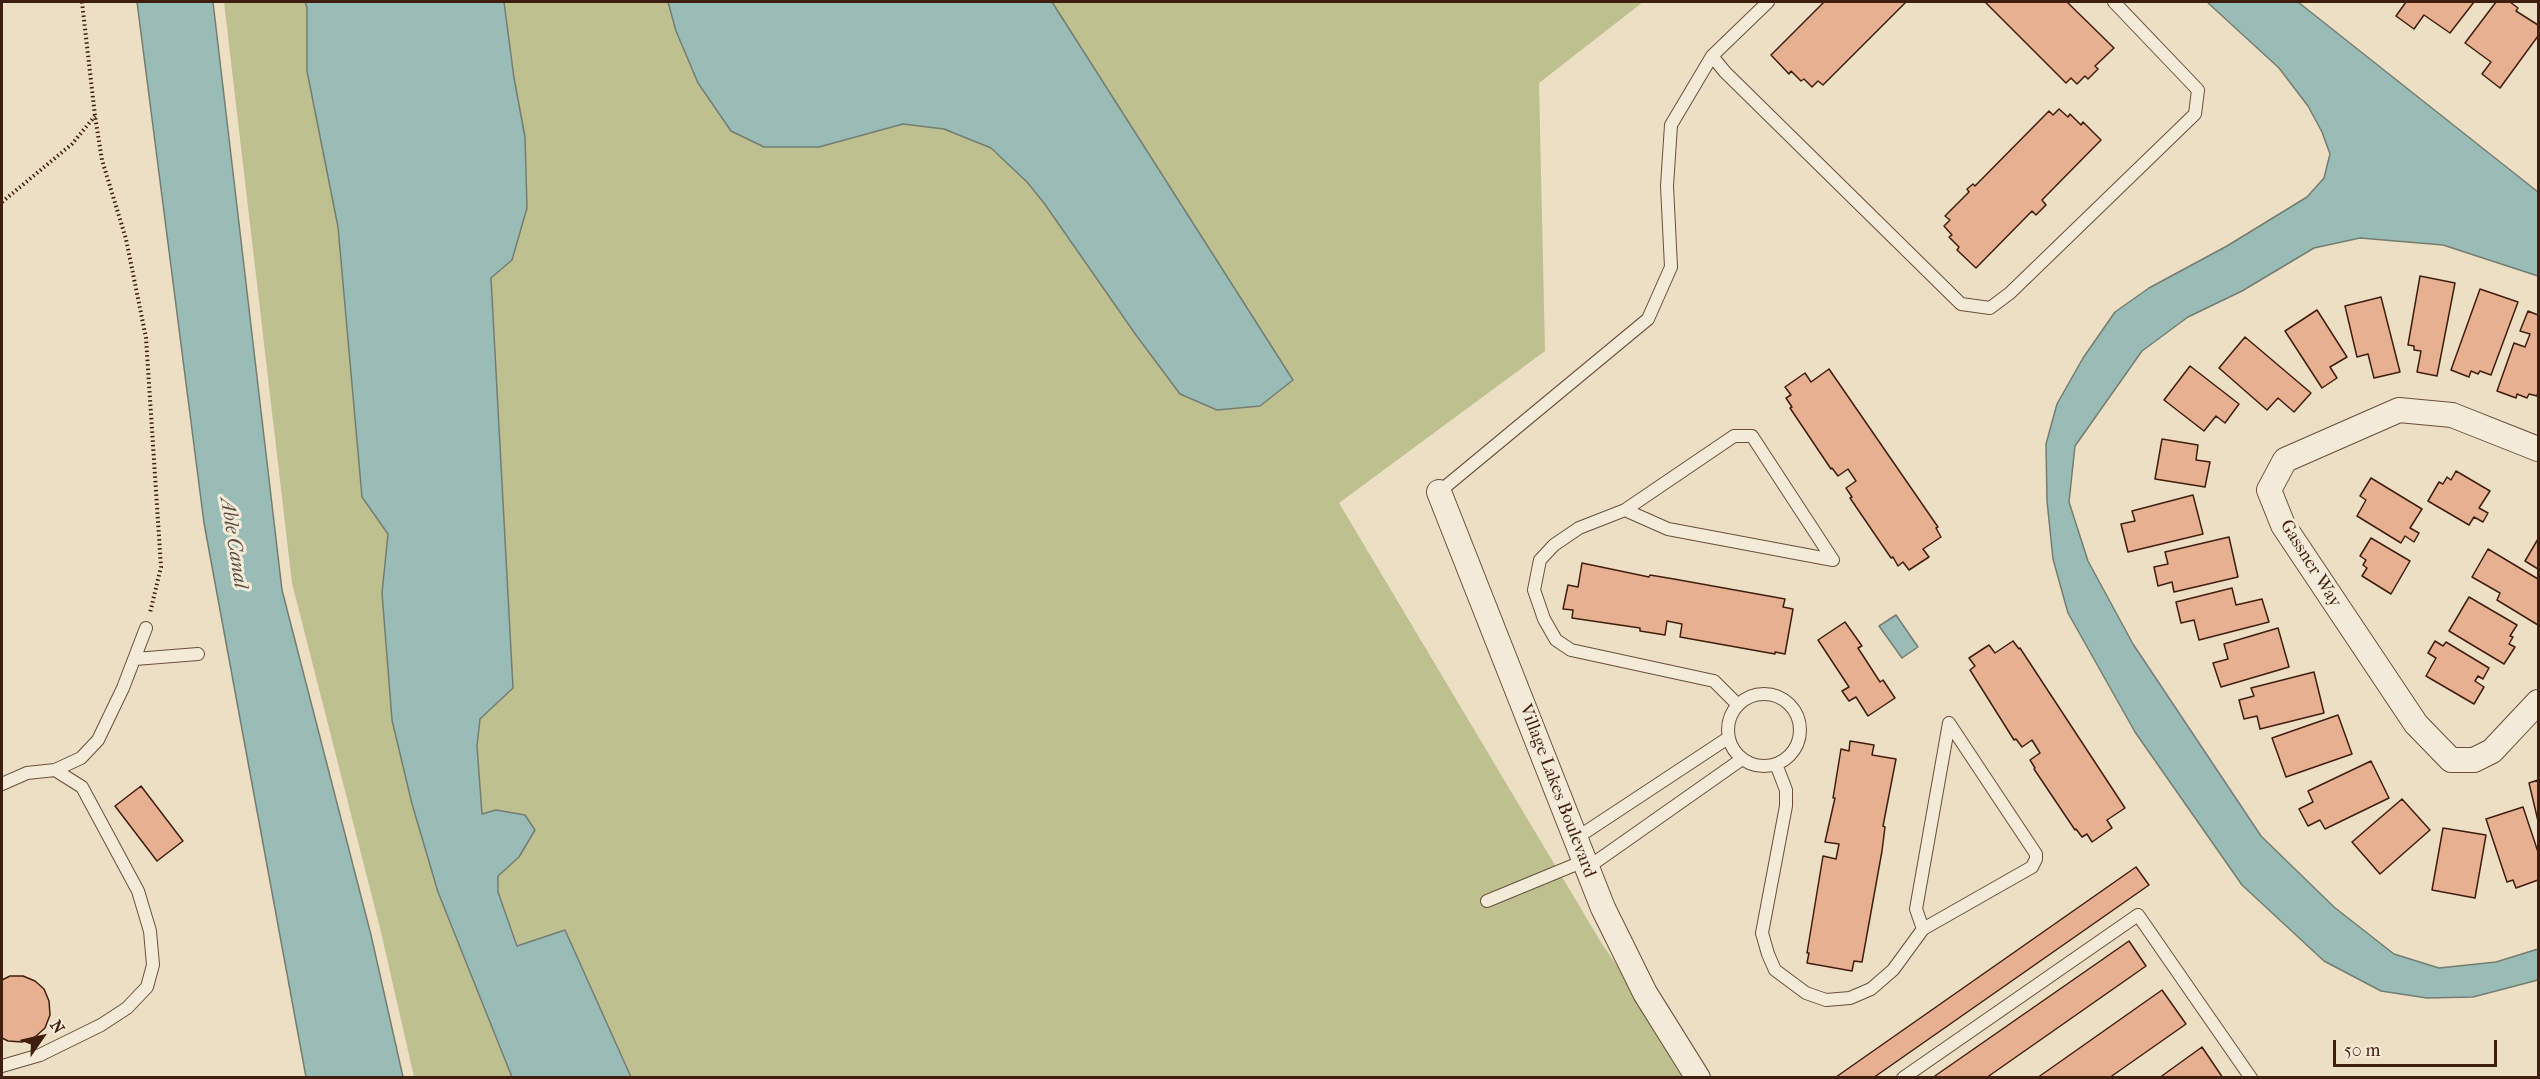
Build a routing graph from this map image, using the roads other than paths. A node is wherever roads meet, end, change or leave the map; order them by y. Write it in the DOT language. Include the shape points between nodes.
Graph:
graph roads {
  1 [pos="1768,2"];
  2 [pos="2114,2"];
  3 [pos="1712,56"];
  4 [pos="2538,449"];
  5 [pos="1439,492"];
  6 [pos="1625,510"];
  7 [pos="146,628"];
  8 [pos="198,654"];
  9 [pos="135,659"];
  10 [pos="2538,702"];
  11 [pos="1737,704"];
  12 [pos="1728,738"];
  13 [pos="1742,759"];
  14 [pos="1776,764"];
  15 [pos="55,770"];
  16 [pos="2,784"];
  17 [pos="1582,856"];
  18 [pos="1487,901"];
  19 [pos="1923,929"];
  20 [pos="2,1066"];
  21 [pos="1698,1077"];
  22 [pos="1903,1077"];
  23 [pos="2251,1077"];
  1 -- 3 [label="lane"];
  2 -- 3 [label="lane" via="2198,90 2195,114 1990,308 1961,304"];
  3 -- 5 [label="lane" via="1671,125 1667,186 1671,267 1648,319"];
  4 -- 10 [label="street, Gassner Way" via="2452,415 2399,410 2285,460 2269,490 2283,525 2409,715 2451,760 2474,760 2492,751"];
  5 -- 17 [label="street, Village Lakes Boulevard"];
  6 -- 6 [label="lane" via="1668,530 1833,560 1752,436 1734,436"];
  6 -- 11 [label="lane" via="1579,528 1540,560 1534,590 1556,640 1571,650 1714,681"];
  7 -- 9 [label="lane"];
  8 -- 9 [label="lane"];
  9 -- 15 [label="lane" via="98,740 81,758"];
  11 -- 12 [label="lane" via="1727,726"];
  11 -- 14 [label="lane" via="1758,693 1782,697 1791,705 1800,727 1799,739 1795,750"];
  12 -- 13 [label="lane"];
  12 -- 17 [label="lane"];
  13 -- 14 [label="lane" via="1764,766"];
  13 -- 17 [label="lane"];
  14 -- 19 [label="lane" via="1786,790 1786,806 1762,933 1775,970 1806,993 1826,1000 1850,998 1871,988 1893,970"];
  15 -- 16 [label="lane" via="27,773"];
  15 -- 20 [label="lane" via="82,787 138,891 150,931 153,965 147,987 101,1025 40,1055"];
  17 -- 18 [label="lane"];
  17 -- 21 [label="street, Village Lakes Boulevard" via="1645,993"];
  19 -- 19 [label="lane" via="1916,909 1949,723 2036,859 2032,867"];
  22 -- 23 [label="lane" via="2138,915"];
}
